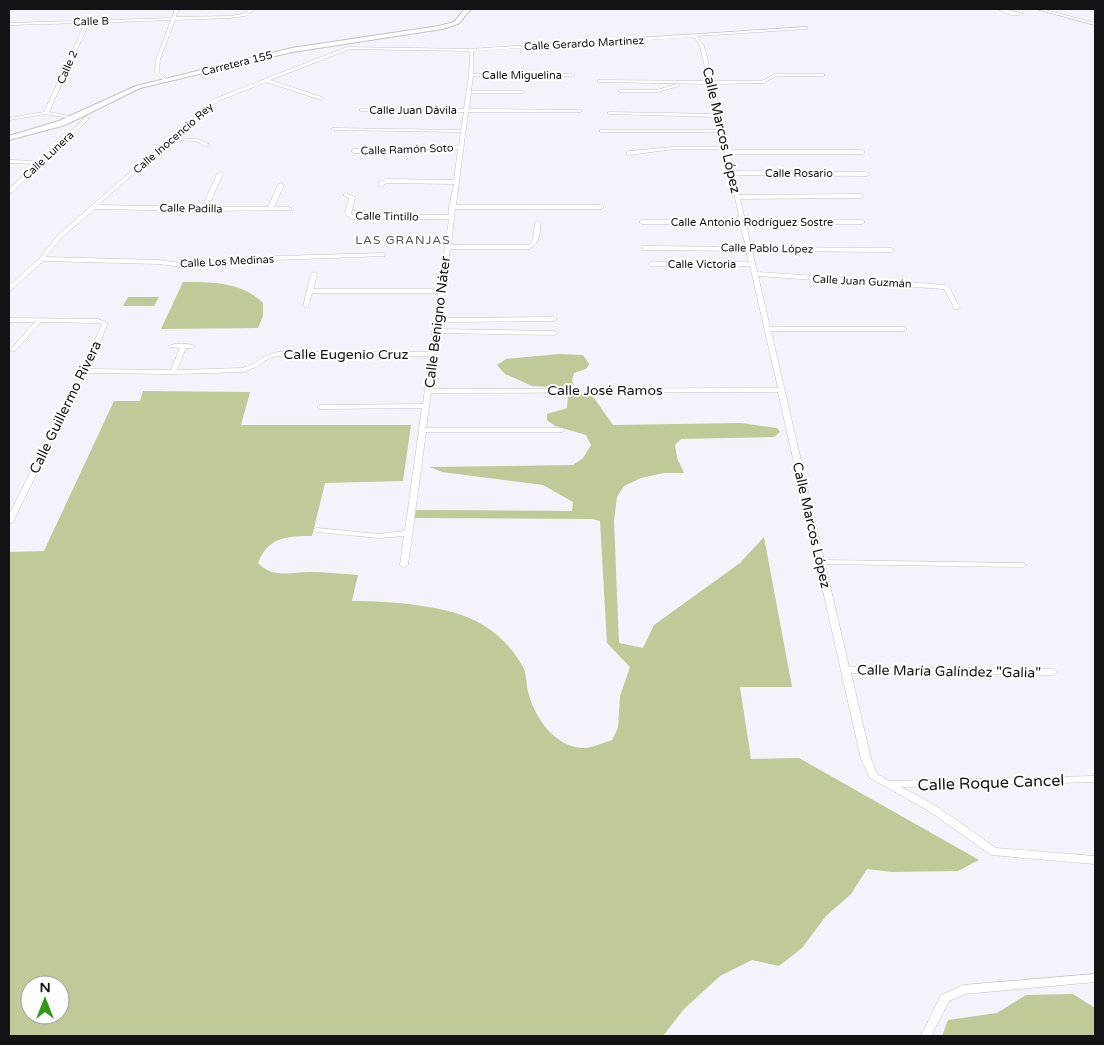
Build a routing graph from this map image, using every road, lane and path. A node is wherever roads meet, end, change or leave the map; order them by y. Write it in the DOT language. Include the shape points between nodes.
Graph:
graph roads {
  1 [pos="177,9"];
  2 [pos="253,9"];
  3 [pos="468,9"];
  4 [pos="1000,9"];
  5 [pos="1038,9"];
  6 [pos="1045,9"];
  7 [pos="1021,14"];
  8 [pos="172,18"];
  9 [pos="88,21"];
  10 [pos="1095,23"];
  11 [pos="9,24"];
  12 [pos="806,28"];
  13 [pos="695,36"];
  14 [pos="367,39"];
  15 [pos="362,48"];
  16 [pos="469,50"];
  17 [pos="471,75"];
  18 [pos="574,75"];
  19 [pos="823,75"];
  20 [pos="265,80"];
  21 [pos="166,81"];
  22 [pos="600,81"];
  23 [pos="711,83"];
  24 [pos="620,91"];
  25 [pos="468,92"];
  26 [pos="523,92"];
  27 [pos="320,98"];
  28 [pos="361,110"];
  29 [pos="465,110"];
  30 [pos="580,111"];
  31 [pos="46,113"];
  32 [pos="609,113"];
  33 [pos="719,116"];
  34 [pos="72,118"];
  35 [pos="88,118"];
  36 [pos="9,120"];
  37 [pos="333,129"];
  38 [pos="463,131"];
  39 [pos="601,131"];
  40 [pos="722,131"];
  41 [pos="9,138"];
  42 [pos="172,139"];
  43 [pos="207,145"];
  44 [pos="461,147"];
  45 [pos="726,150"];
  46 [pos="354,152"];
  47 [pos="862,152"];
  48 [pos="629,153"];
  49 [pos="9,161"];
  50 [pos="40,163"];
  51 [pos="732,173"];
  52 [pos="220,174"];
  53 [pos="867,174"];
  54 [pos="456,182"];
  55 [pos="281,185"];
  56 [pos="381,186"];
  57 [pos="10,190"];
  58 [pos="346,195"];
  59 [pos="861,196"];
  60 [pos="737,197"];
  61 [pos="92,207"];
  62 [pos="452,207"];
  63 [pos="601,207"];
  64 [pos="204,208"];
  65 [pos="270,209"];
  66 [pos="289,209"];
  67 [pos="451,217"];
  68 [pos="642,222"];
  69 [pos="743,222"];
  70 [pos="862,222"];
  71 [pos="538,223"];
  72 [pos="447,247"];
  73 [pos="749,247"];
  74 [pos="644,248"];
  75 [pos="890,250"];
  76 [pos="383,255"];
  77 [pos="42,259"];
  78 [pos="651,264"];
  79 [pos="752,264"];
  80 [pos="314,274"];
  81 [pos="755,274"];
  82 [pos="9,289"];
  83 [pos="310,290"];
  84 [pos="442,291"];
  85 [pos="306,306"];
  86 [pos="956,308"];
  87 [pos="9,320"];
  88 [pos="437,320"];
  89 [pos="554,320"];
  90 [pos="39,321"];
  91 [pos="768,329"];
  92 [pos="904,329"];
  93 [pos="435,332"];
  94 [pos="555,333"];
  95 [pos="171,346"];
  96 [pos="184,346"];
  97 [pos="192,346"];
  98 [pos="13,350"];
  99 [pos="432,354"];
  100 [pos="84,371"];
  101 [pos="173,372"];
  102 [pos="781,390"];
  103 [pos="428,391"];
  104 [pos="426,406"];
  105 [pos="320,407"];
  106 [pos="422,430"];
  107 [pos="562,430"];
  108 [pos="9,522"];
  109 [pos="317,530"];
  110 [pos="408,533"];
  111 [pos="821,562"];
  112 [pos="404,565"];
  113 [pos="1023,565"];
  114 [pos="845,670"];
  115 [pos="1052,672"];
  116 [pos="1095,779"];
  117 [pos="887,784"];
  118 [pos="1095,860"];
  119 [pos="1095,978"];
  120 [pos="926,1036"];
  1 -- 8 [label="street"];
  2 -- 8 [label="street, Calle B" via="244,15"];
  3 -- 14 [label="street, Carretera 155" via="456,23 440,28"];
  4 -- 7 [label="street"];
  5 -- 10 [label="street"];
  6 -- 10 [label="street"];
  8 -- 9 [label="street, Calle B"];
  8 -- 21 [label="street" via="156,73"];
  9 -- 11 [label="street, Calle B"];
  9 -- 31 [label="street, Calle 2"];
  12 -- 13 [label="street, Calle Gerardo Martínez"];
  13 -- 16 [label="street, Calle Gerardo Martínez"];
  13 -- 23 [label="street, Calle Marcos López" via="702,46"];
  14 -- 15 [label="street"];
  14 -- 21 [label="street, Carretera 155" via="292,50"];
  15 -- 16 [label="street, Calle Gerardo Martínez"];
  15 -- 20 [label="street, Calle Inocencio Rey" via="349,48"];
  16 -- 17 [label="street, Calle Benigno Náter" via="472,52"];
  17 -- 18 [label="street, Calle Miguelina"];
  17 -- 25 [label="street, Calle Benigno Náter"];
  19 -- 23 [label="street" via="775,76 752,83"];
  20 -- 27 [label="street"];
  20 -- 42 [label="street, Calle Inocencio Rey" via="216,100"];
  21 -- 34 [label="street, Carretera 155" via="126,92"];
  22 -- 23 [label="street"];
  23 -- 24 [label="street" via="673,85 657,91"];
  23 -- 33 [label="street, Calle Marcos López"];
  25 -- 26 [label="street"];
  25 -- 29 [label="street, Calle Benigno Náter"];
  28 -- 29 [label="street, Calle Juan Dávila"];
  29 -- 30 [label="street, Calle Juan Dávila"];
  29 -- 38 [label="street, Calle Benigno Náter"];
  31 -- 34 [label="street"];
  31 -- 36 [label="street"];
  32 -- 33 [label="street"];
  33 -- 40 [label="street, Calle Marcos López"];
  34 -- 41 [label="street, Carretera 155"];
  35 -- 50 [label="street, Calle Lunera"];
  37 -- 38 [label="street"];
  38 -- 44 [label="street, Calle Benigno Náter"];
  39 -- 40 [label="street"];
  40 -- 45 [label="street, Calle Marcos López"];
  42 -- 43 [label="street" via="197,140"];
  42 -- 61 [label="street, Calle Inocencio Rey"];
  44 -- 46 [label="street, Calle Ramón Soto"];
  44 -- 54 [label="street, Calle Benigno Náter"];
  45 -- 47 [label="street"];
  45 -- 48 [label="street" via="674,148"];
  45 -- 51 [label="street, Calle Marcos López"];
  49 -- 50 [label="street"];
  50 -- 57 [label="street, Calle Lunera"];
  51 -- 53 [label="street, Calle Rosario"];
  51 -- 60 [label="street, Calle Marcos López"];
  52 -- 64 [label="street"];
  54 -- 56 [label="street" via="387,181"];
  54 -- 62 [label="street, Calle Benigno Náter"];
  55 -- 65 [label="street"];
  58 -- 67 [label="street, Calle Tintillo" via="352,197 348,214 352,217"];
  59 -- 60 [label="street"];
  60 -- 69 [label="street, Calle Marcos López"];
  61 -- 64 [label="street, Calle Padilla"];
  61 -- 77 [label="street, Calle Inocencio Rey" via="60,236"];
  62 -- 63 [label="street"];
  62 -- 67 [label="street, Calle Benigno Náter"];
  64 -- 65 [label="street, Calle Padilla"];
  65 -- 66 [label="street, Calle Padilla"];
  67 -- 72 [label="street, Calle Benigno Náter"];
  68 -- 69 [label="street, Calle Antonio Rodríguez Sostre"];
  69 -- 70 [label="street, Calle Antonio Rodríguez Sostre"];
  69 -- 73 [label="street, Calle Marcos López"];
  71 -- 72 [label="street" via="536,240 529,247"];
  72 -- 84 [label="street, Calle Benigno Náter"];
  73 -- 74 [label="street, Calle Pablo López"];
  73 -- 75 [label="street, Calle Pablo López"];
  73 -- 79 [label="street, Calle Marcos López"];
  76 -- 77 [label="street, Calle Los Medinas" via="246,259 187,266 159,262"];
  77 -- 82 [label="street, Calle Inocencio Rey"];
  78 -- 79 [label="street, Calle Victoria"];
  79 -- 81 [label="street, Calle Marcos López"];
  80 -- 83 [label="street"];
  81 -- 86 [label="street, Calle Juan Guzmán" via="946,287"];
  81 -- 91 [label="street, Calle Marcos López"];
  83 -- 84 [label="street"];
  83 -- 85 [label="street"];
  84 -- 88 [label="street, Calle Benigno Náter"];
  87 -- 90 [label="street, Calle Guillermo Rivera"];
  88 -- 89 [label="street"];
  88 -- 93 [label="street, Calle Benigno Náter"];
  90 -- 98 [label="street"];
  90 -- 100 [label="street, Calle Guillermo Rivera" via="98,321 105,324"];
  91 -- 92 [label="street"];
  91 -- 102 [label="street, Calle Marcos López"];
  93 -- 94 [label="street"];
  93 -- 99 [label="street, Calle Benigno Náter"];
  95 -- 96 [label="street"];
  96 -- 97 [label="street"];
  96 -- 101 [label="street"];
  99 -- 101 [label="street, Calle Eugenio Cruz" via="278,354 243,370"];
  99 -- 103 [label="street, Calle Benigno Náter"];
  100 -- 101 [label="street, Calle Eugenio Cruz"];
  100 -- 108 [label="street, Calle Guillermo Rivera"];
  102 -- 103 [label="street, Calle José Ramos"];
  102 -- 111 [label="street, Calle Marcos López"];
  103 -- 104 [label="street, Calle Benigno Náter"];
  104 -- 105 [label="street"];
  104 -- 106 [label="street, Calle Benigno Náter"];
  106 -- 107 [label="street"];
  106 -- 110 [label="street, Calle Benigno Náter"];
  109 -- 110 [label="street" via="379,536"];
  110 -- 112 [label="street, Calle Benigno Náter"];
  111 -- 113 [label="street"];
  111 -- 114 [label="street, Calle Marcos López"];
  114 -- 115 [label="street, Calle María Galíndez \"Galia\""];
  114 -- 117 [label="street, Calle Marcos López" via="866,759 873,776"];
  116 -- 117 [label="street, Calle Roque Cancel"];
  117 -- 118 [label="street, Calle Marcos López" via="932,808 994,852"];
  119 -- 120 [label="street" via="964,990 945,998"];
}
